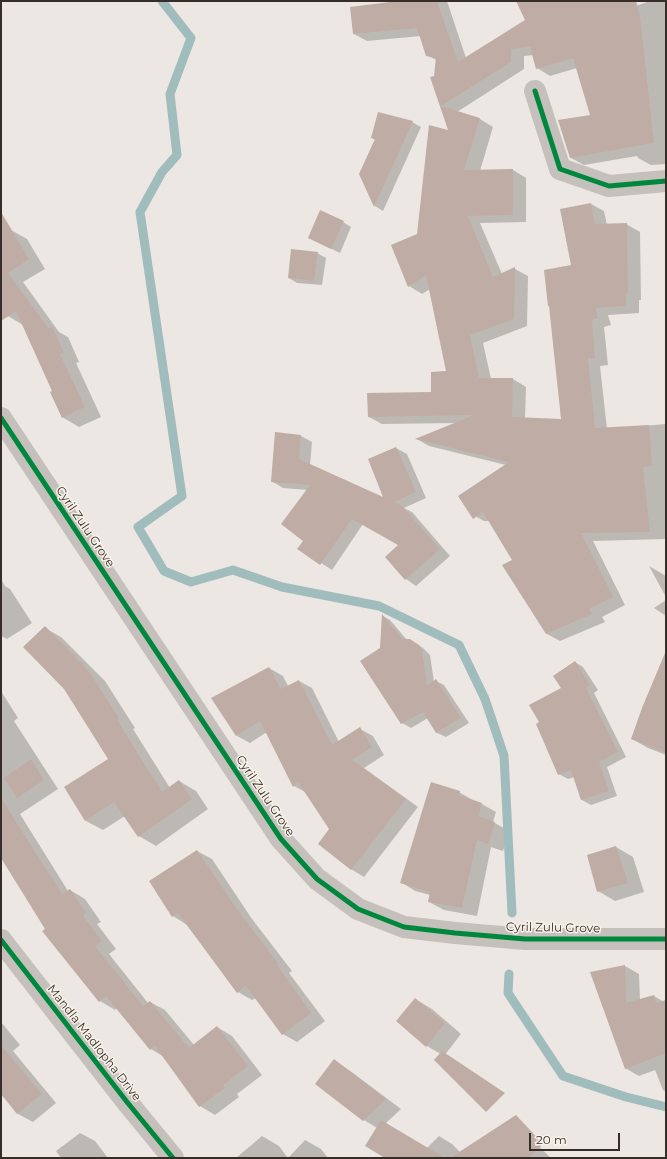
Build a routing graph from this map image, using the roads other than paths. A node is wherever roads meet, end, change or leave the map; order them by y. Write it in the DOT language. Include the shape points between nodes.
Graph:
graph roads {
  1 [pos="535,91"];
  2 [pos="666,181"];
  3 [pos="1,418"];
  4 [pos="666,939"];
  5 [pos="1,940"];
  6 [pos="173,1158"];
  1 -- 2 [label="street" via="560,169 609,186"];
  3 -- 4 [label="street, Cyril Zulu Grove" via="281,839 317,879 358,909 404,927 525,939"];
  5 -- 6 [label="street, Mandla Madlopha Drive"];
}
